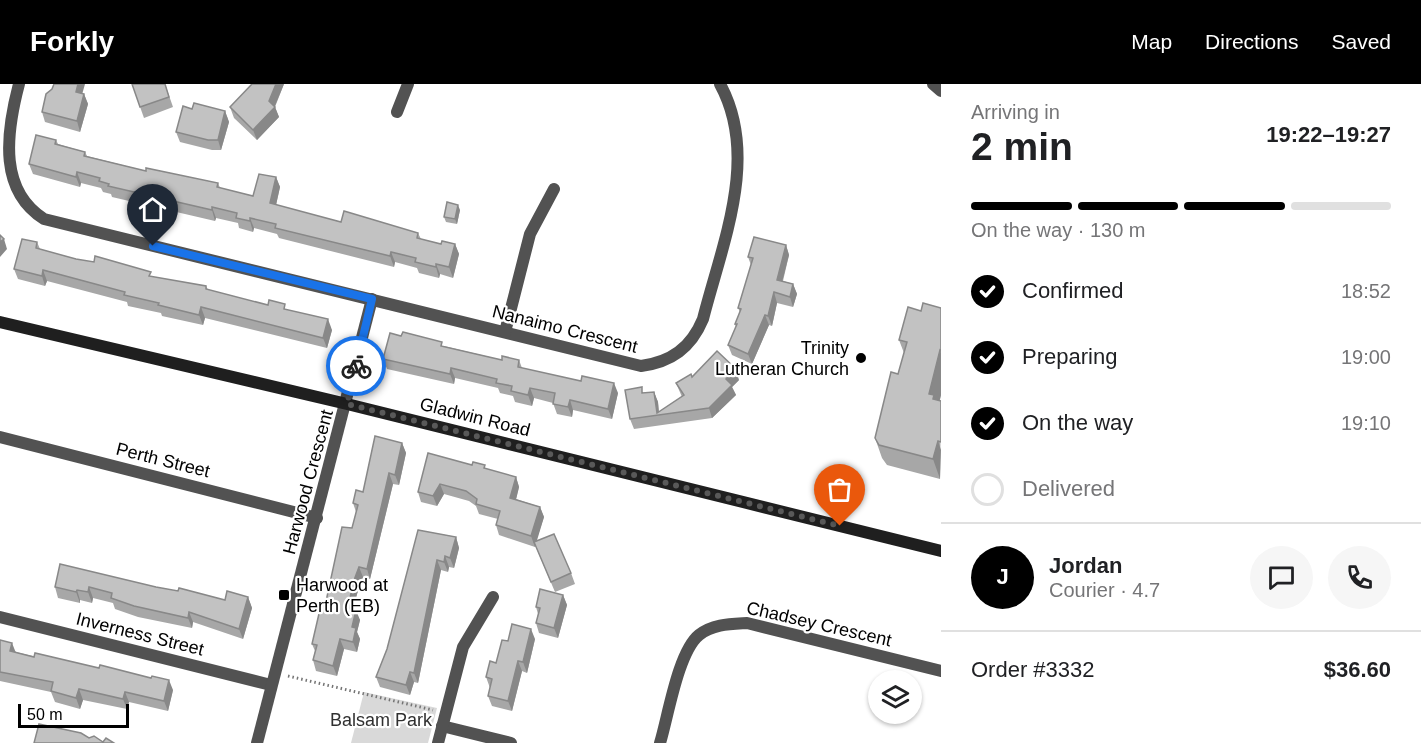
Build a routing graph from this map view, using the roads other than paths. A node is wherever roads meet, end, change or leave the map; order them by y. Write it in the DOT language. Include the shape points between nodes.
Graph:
graph roads {
  1 [pos="19,84"];
  2 [pos="408,84"];
  3 [pos="720,84"];
  4 [pos="933,84"];
  5 [pos="941,91"];
  6 [pos="397,112"];
  7 [pos="554,189"];
  8 [pos="372,299"];
  9 [pos="0,322"];
  10 [pos="505,332"];
  11 [pos="347,404"];
  12 [pos="0,437"];
  13 [pos="317,518"];
  14 [pos="941,550"];
  15 [pos="493,597"];
  16 [pos="0,617"];
  17 [pos="941,671"];
  18 [pos="273,679"];
  19 [pos="442,726"];
  20 [pos="257,743"];
  21 [pos="438,743"];
  22 [pos="511,743"];
  23 [pos="660,743"];
  1 -- 8 [label="street, Nanaimo Crescent" via="0,170 16,204 30,213"];
  2 -- 6 [label="street"];
  3 -- 10 [label="street, Nanaimo Crescent" via="737,130 739,174 695,339 661,364 641,366"];
  4 -- 5 [label="street"];
  7 -- 10 [label="street" via="530,234"];
  8 -- 10 [label="street, Nanaimo Crescent"];
  8 -- 11 [label="street"];
  9 -- 11 [label="main road, Gladwin Road"];
  11 -- 13 [label="street, Harwood Crescent"];
  11 -- 14 [label="main road, Gladwin Road"];
  12 -- 13 [label="street, Perth Street"];
  13 -- 18 [label="street, Harwood Crescent"];
  15 -- 19 [label="street" via="464,646"];
  16 -- 18 [label="street, Inverness Street"];
  17 -- 23 [label="street, Chadsey Crescent" via="747,623 723,624 698,635 685,655"];
  18 -- 20 [label="street, Harwood Crescent"];
  19 -- 21 [label="street"];
  19 -- 22 [label="street"];
}
